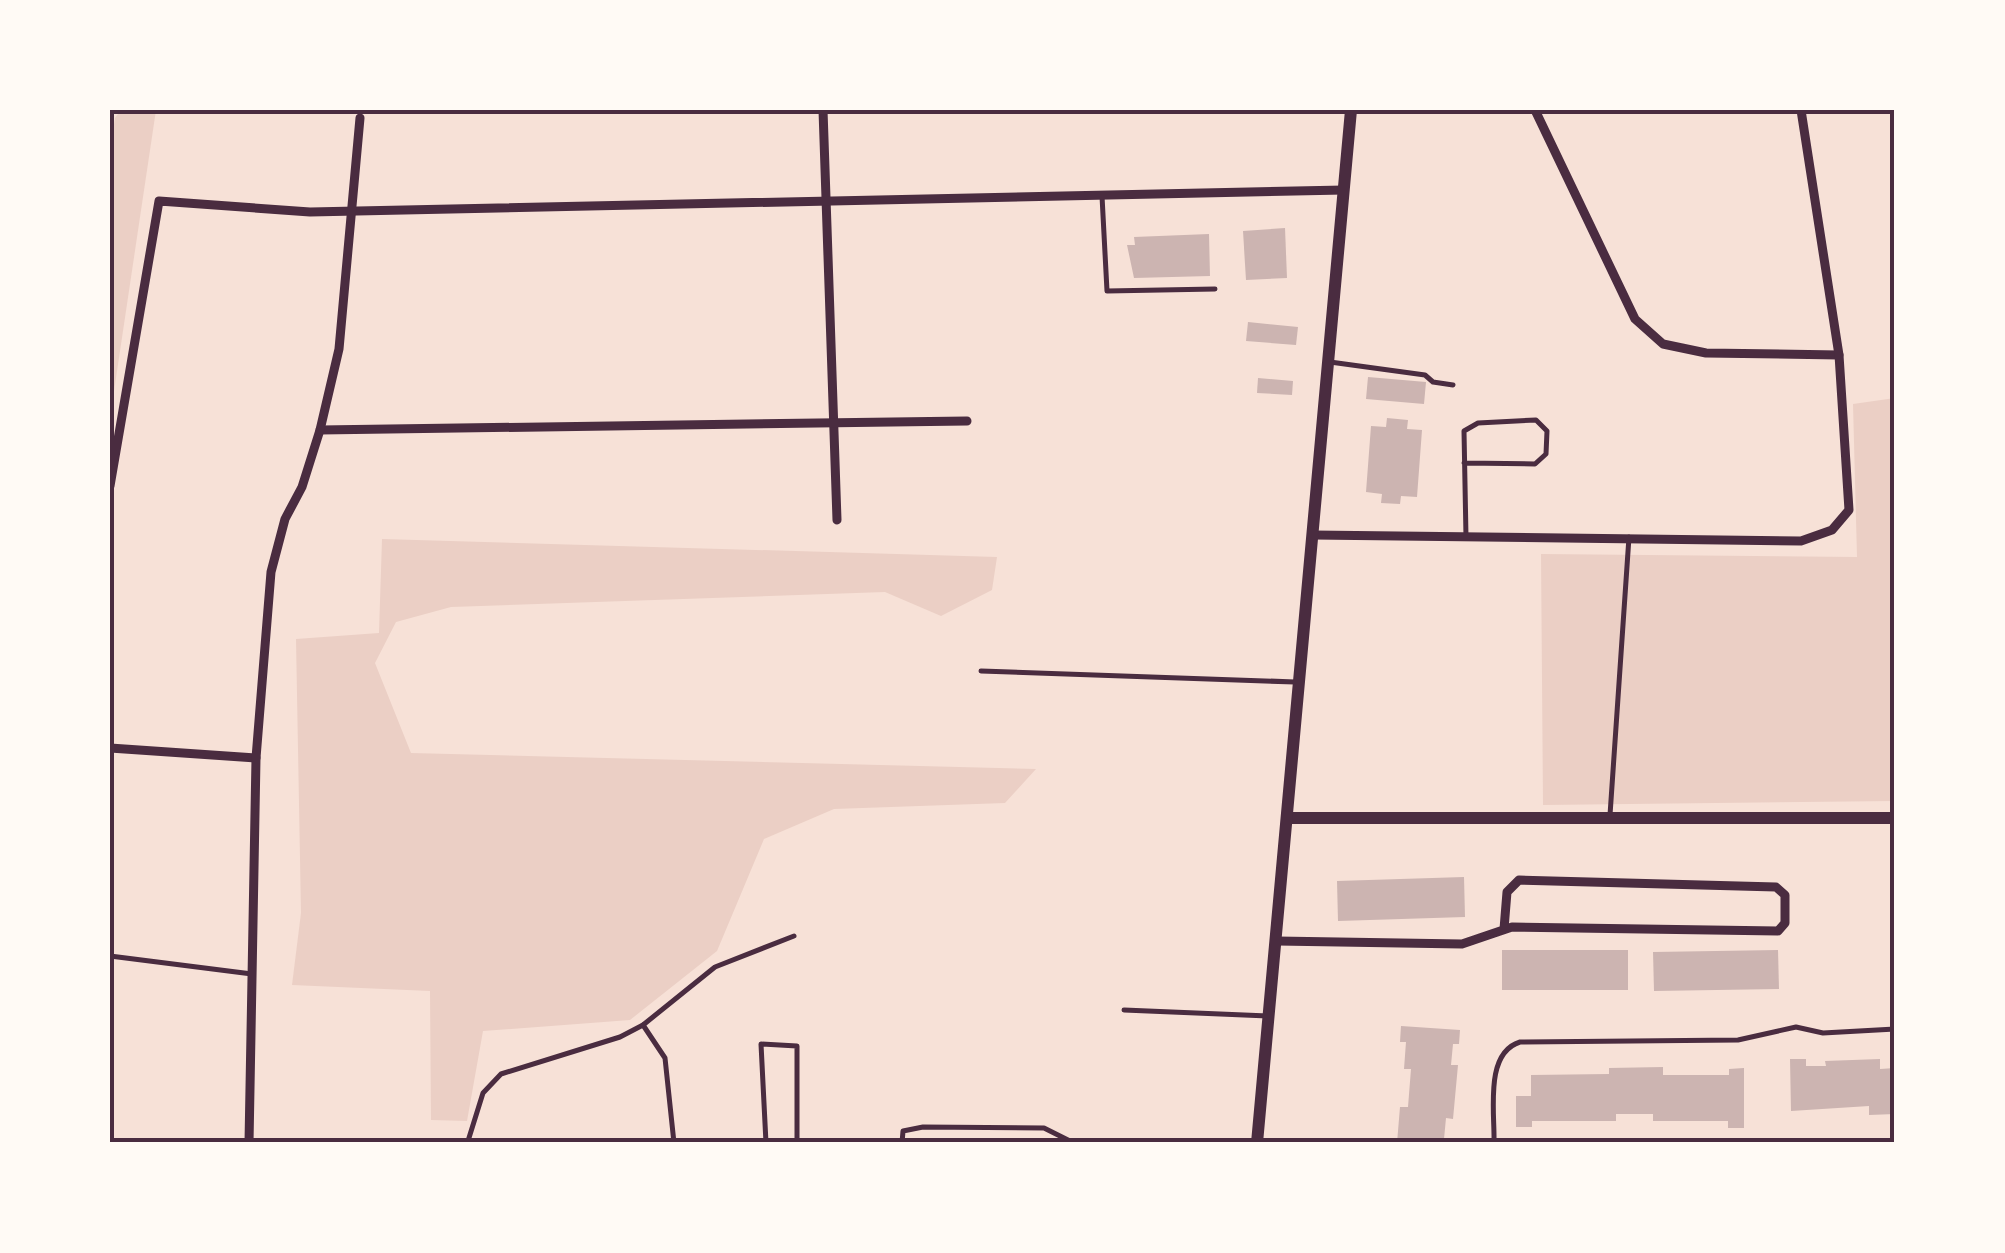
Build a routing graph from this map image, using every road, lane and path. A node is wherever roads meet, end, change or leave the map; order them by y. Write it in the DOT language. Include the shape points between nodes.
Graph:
graph roads {
  1 [pos="823,110"];
  2 [pos="1351,110"];
  3 [pos="1534,110"];
  4 [pos="1801,110"];
  5 [pos="360,118"];
  6 [pos="1344,190"];
  7 [pos="1102,196"];
  8 [pos="825,202"];
  9 [pos="352,212"];
  10 [pos="1215,289"];
  11 [pos="1839,355"];
  12 [pos="1328,362"];
  13 [pos="1453,385"];
  14 [pos="967,421"];
  15 [pos="831,426"];
  16 [pos="320,430"];
  17 [pos="1464,463"];
  18 [pos="110,486"];
  19 [pos="837,520"];
  20 [pos="1313,535"];
  21 [pos="1466,536"];
  22 [pos="1630,536"];
  23 [pos="981,670"];
  24 [pos="1298,682"];
  25 [pos="110,748"];
  26 [pos="256,758"];
  27 [pos="1287,818"];
  28 [pos="1610,818"];
  29 [pos="1895,818"];
  30 [pos="1504,930"];
  31 [pos="794,936"];
  32 [pos="1277,941"];
  33 [pos="110,956"];
  34 [pos="252,974"];
  35 [pos="1124,1010"];
  36 [pos="1270,1016"];
  37 [pos="643,1025"];
  38 [pos="1895,1029"];
  39 [pos="468,1142"];
  40 [pos="250,1143"];
  41 [pos="378,1143"];
  42 [pos="507,1143"];
  43 [pos="674,1143"];
  44 [pos="766,1143"];
  45 [pos="797,1143"];
  46 [pos="902,1143"];
  47 [pos="1074,1143"];
  48 [pos="1257,1143"];
  49 [pos="1494,1143"];
  1 -- 8 [label="street"];
  2 -- 6 [label="main road"];
  3 -- 11 [label="street" via="1635,319 1662,344 1706,353"];
  4 -- 11 [label="street"];
  5 -- 9 [label="street"];
  6 -- 7 [label="street"];
  6 -- 12 [label="main road"];
  7 -- 8 [label="street"];
  7 -- 10 [label="lane" via="1107,291"];
  8 -- 9 [label="street"];
  8 -- 15 [label="street"];
  9 -- 16 [label="street" via="339,349"];
  9 -- 18 [label="street" via="160,201"];
  11 -- 22 [label="street" via="1849,510 1832,530 1802,541"];
  12 -- 13 [label="lane"];
  12 -- 20 [label="main road"];
  14 -- 15 [label="street"];
  15 -- 16 [label="street"];
  15 -- 19 [label="street"];
  16 -- 26 [label="street" via="271,572"];
  17 -- 17 [label="lane" via="1535,464 1546,454 1546,431 1536,420 1478,423 1464,431"];
  17 -- 21 [label="lane"];
  20 -- 21 [label="street"];
  20 -- 24 [label="main road"];
  21 -- 22 [label="street"];
  22 -- 28 [label="lane"];
  23 -- 24 [label="lane"];
  24 -- 27 [label="main road"];
  25 -- 26 [label="street"];
  26 -- 34 [label="street"];
  27 -- 28 [label="main road"];
  27 -- 32 [label="main road"];
  28 -- 29 [label="main road"];
  30 -- 30 [label="street" via="1778,930 1785,924 1785,895 1776,886 1519,880 1507,892"];
  30 -- 32 [label="street" via="1462,944"];
  31 -- 37 [label="lane" via="715,966"];
  32 -- 36 [label="main road"];
  33 -- 34 [label="lane"];
  34 -- 40 [label="street"];
  35 -- 36 [label="lane"];
  36 -- 48 [label="main road"];
  37 -- 39 [label="lane" via="501,1074 483,1092"];
  37 -- 43 [label="lane" via="665,1058"];
  38 -- 49 [label="lane" via="1823,1033 1796,1027 1738,1040 1520,1042 1502,1052 1496,1068"];
  39 -- 41 [label="street"];
  39 -- 42 [label="street"];
  44 -- 45 [label="lane" via="761,1044 797,1046"];
  46 -- 47 [label="lane" via="903,1131 954,1126 1044,1128"];
}
